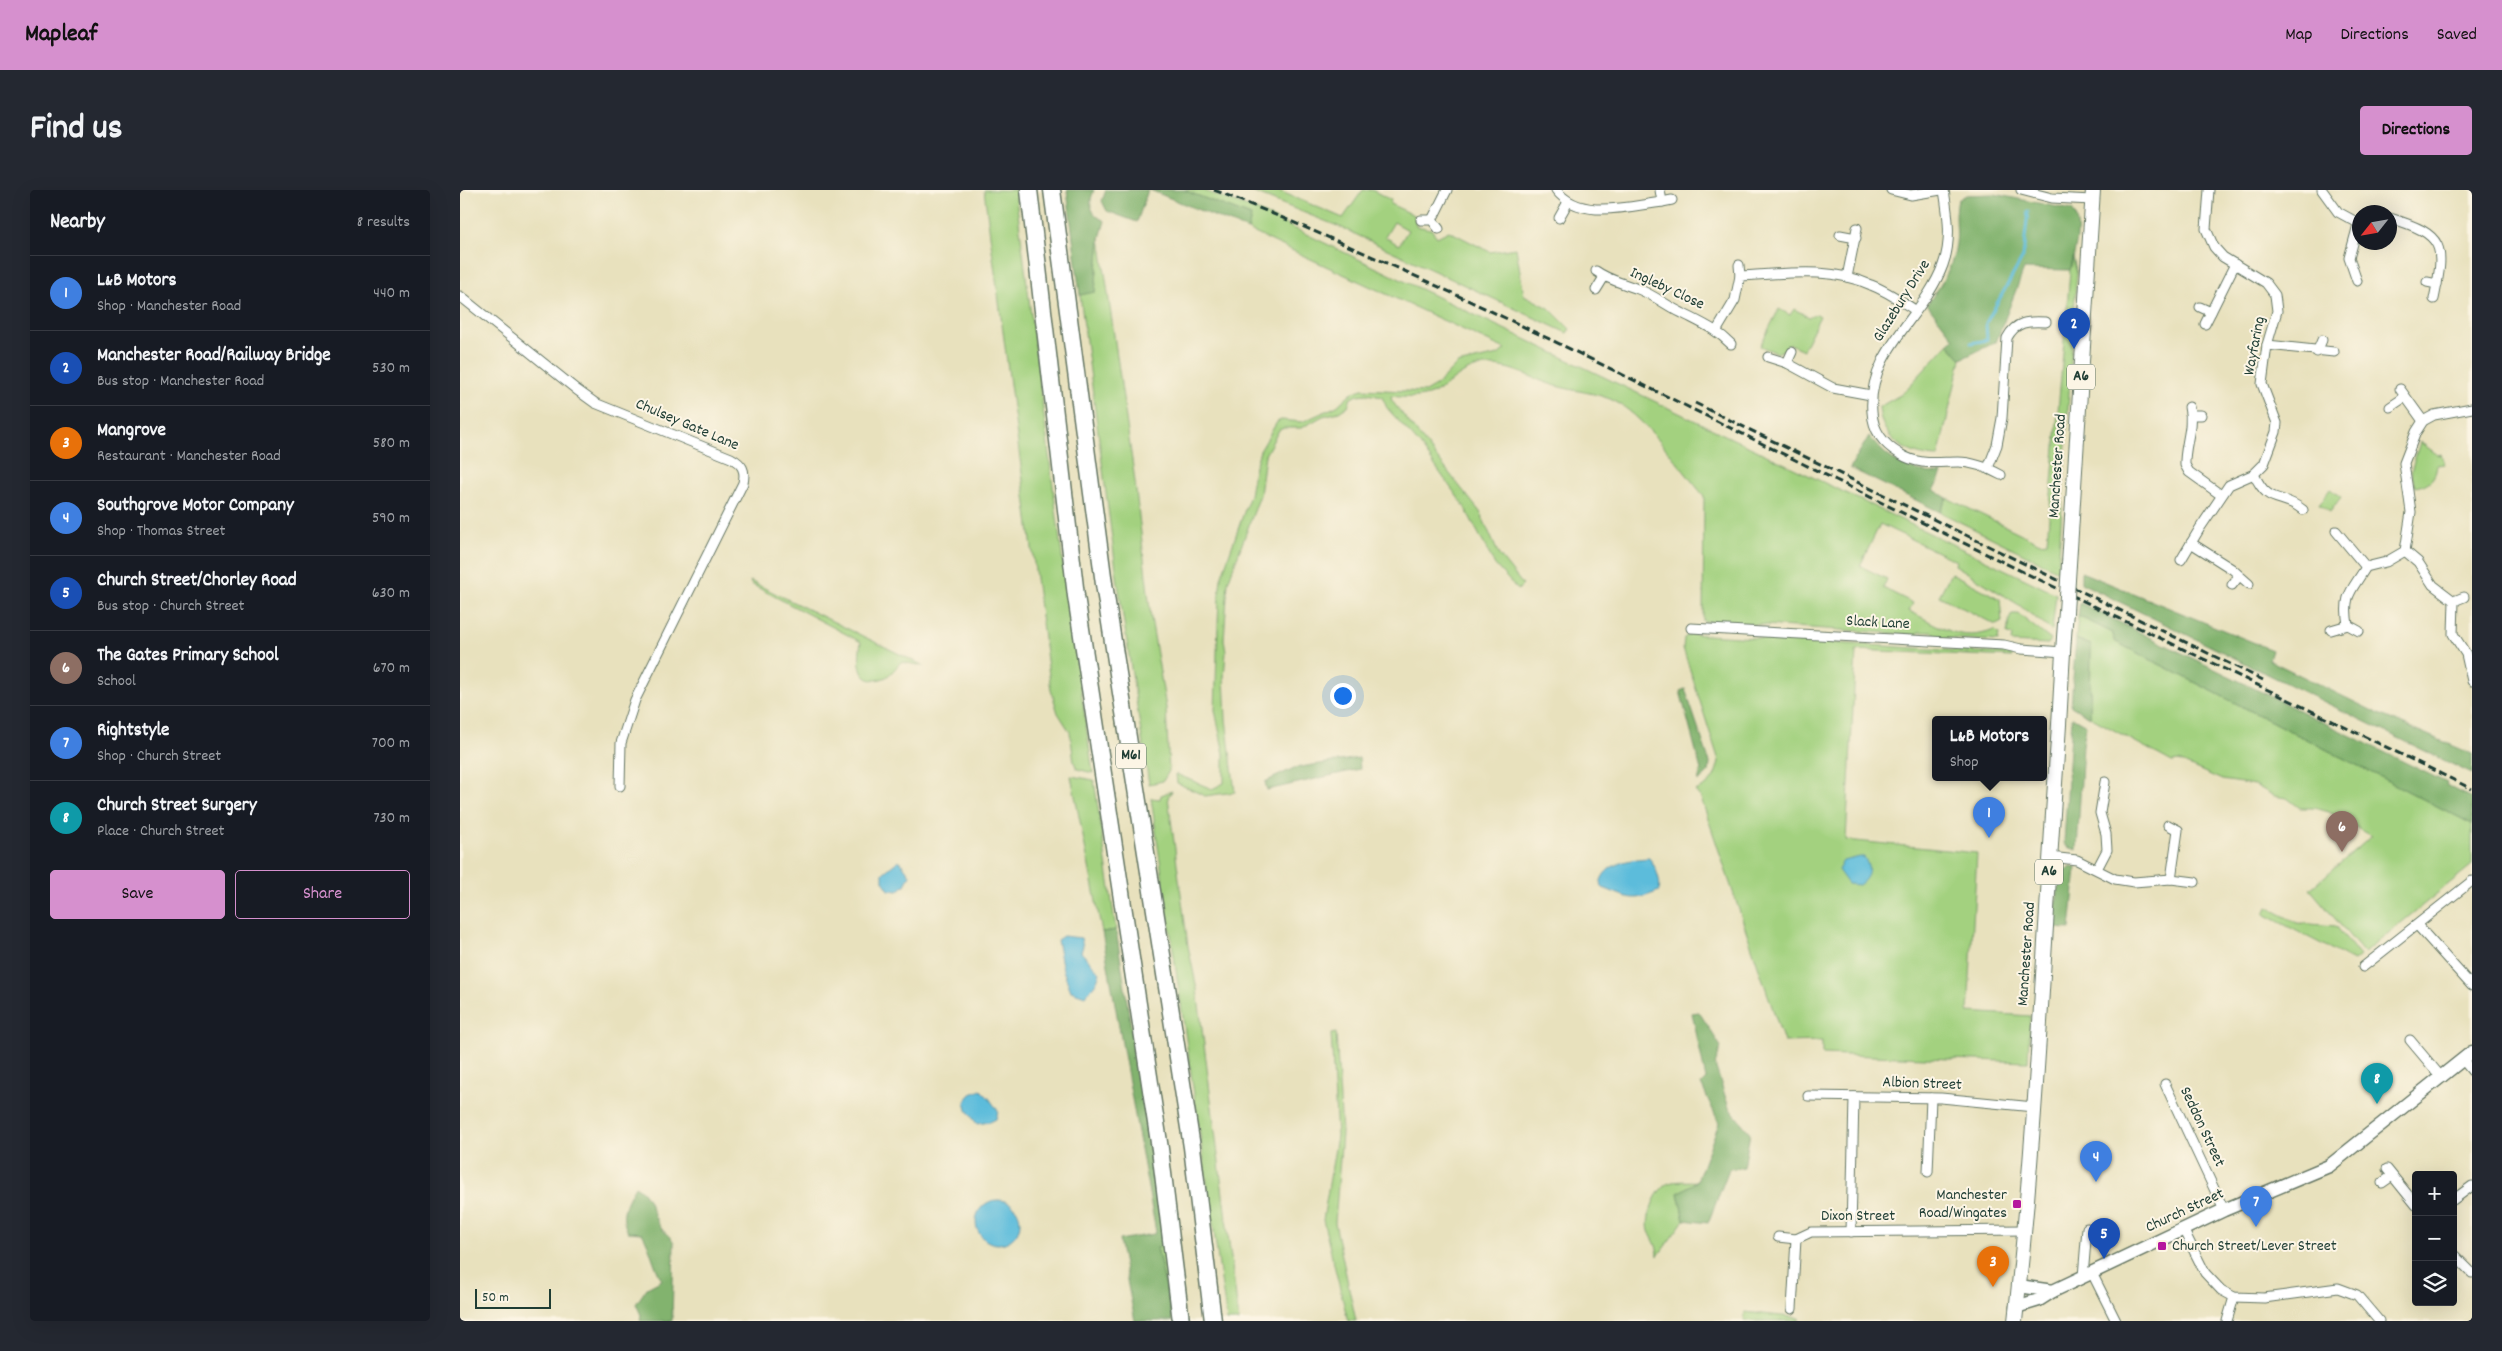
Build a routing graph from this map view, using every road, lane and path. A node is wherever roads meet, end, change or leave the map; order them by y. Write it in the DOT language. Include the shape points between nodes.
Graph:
graph roads {
  1 [pos="1029,190"];
  2 [pos="1052,190"];
  3 [pos="1447,190"];
  4 [pos="1556,190"];
  5 [pos="1660,190"];
  6 [pos="1890,190"];
  7 [pos="1942,190"];
  8 [pos="2021,190"];
  9 [pos="2209,190"];
  10 [pos="2322,190"];
  11 [pos="2092,195"];
  12 [pos="1672,200"];
  13 [pos="1568,202"];
  14 [pos="1662,202"];
  15 [pos="1558,218"];
  16 [pos="1421,220"];
  17 [pos="1432,220"];
  18 [pos="2352,220"];
  19 [pos="2397,220"];
  20 [pos="1857,228"];
  21 [pos="1438,229"];
  22 [pos="1840,235"];
  23 [pos="1856,238"];
  24 [pos="2352,244"];
  25 [pos="2235,264"];
  26 [pos="1740,265"];
  27 [pos="1596,270"];
  28 [pos="1740,276"];
  29 [pos="1604,277"];
  30 [pos="1847,277"];
  31 [pos="2357,281"];
  32 [pos="2427,282"];
  33 [pos="2437,284"];
  34 [pos="1596,290"];
  35 [pos="460,296"];
  36 [pos="2434,299"];
  37 [pos="2200,307"];
  38 [pos="1915,310"];
  39 [pos="2211,312"];
  40 [pos="2046,322"];
  41 [pos="2205,324"];
  42 [pos="1716,330"];
  43 [pos="2322,340"];
  44 [pos="1731,344"];
  45 [pos="2267,346"];
  46 [pos="1792,352"];
  47 [pos="2317,352"];
  48 [pos="2334,352"];
  49 [pos="1768,357"];
  50 [pos="1786,363"];
  51 [pos="1871,395"];
  52 [pos="2390,407"];
  53 [pos="2472,408"];
  54 [pos="2201,415"];
  55 [pos="2423,421"];
  56 [pos="1988,468"];
  57 [pos="2254,474"];
  58 [pos="2001,475"];
  59 [pos="2221,495"];
  60 [pos="2299,495"];
  61 [pos="2336,531"];
  62 [pos="2191,543"];
  63 [pos="2406,551"];
  64 [pos="2181,560"];
  65 [pos="2366,567"];
  66 [pos="2239,576"];
  67 [pos="2249,584"];
  68 [pos="2232,585"];
  69 [pos="2464,598"];
  70 [pos="2454,601"];
  71 [pos="2348,625"];
  72 [pos="1691,628"];
  73 [pos="2330,630"];
  74 [pos="2359,631"];
  75 [pos="2063,652"];
  76 [pos="2472,681"];
  77 [pos="2105,782"];
  78 [pos="620,786"];
  79 [pos="2168,825"];
  80 [pos="2050,857"];
  81 [pos="2097,870"];
  82 [pos="2171,879"];
  83 [pos="2472,880"];
  84 [pos="2196,882"];
  85 [pos="2417,925"];
  86 [pos="2363,967"];
  87 [pos="2472,986"];
  88 [pos="2410,1040"];
  89 [pos="2468,1056"];
  90 [pos="2472,1072"];
  91 [pos="2442,1078"];
  92 [pos="2166,1084"];
  93 [pos="1808,1096"];
  94 [pos="1854,1097"];
  95 [pos="1931,1098"];
  96 [pos="2034,1107"];
  97 [pos="1928,1172"];
  98 [pos="2382,1183"];
  99 [pos="2472,1186"];
  100 [pos="2457,1197"];
  101 [pos="2412,1200"];
  102 [pos="2224,1210"];
  103 [pos="2087,1228"];
  104 [pos="2183,1229"];
  105 [pos="2026,1230"];
  106 [pos="1851,1232"];
  107 [pos="1778,1237"];
  108 [pos="1796,1239"];
  109 [pos="2457,1258"];
  110 [pos="2472,1273"];
  111 [pos="2088,1275"];
  112 [pos="2053,1291"];
  113 [pos="2234,1297"];
  114 [pos="2017,1303"];
  115 [pos="1792,1309"];
  116 [pos="1181,1321"];
  117 [pos="1212,1321"];
  118 [pos="2116,1321"];
  119 [pos="2227,1321"];
  120 [pos="2379,1321"];
  1 -- 116 [label="highway, M61" via="1076,596 1160,1149"];
  2 -- 117 [label="highway, M61" via="1104,584 1192,1147"];
  3 -- 17 [label="street"];
  4 -- 13 [label="street"];
  5 -- 14 [label="street"];
  6 -- 7 [label="street" via="1903,194"];
  7 -- 38 [label="street, Glazebury Drive" via="1949,236 1943,264 1931,289"];
  8 -- 11 [label="street" via="2052,198"];
  9 -- 25 [label="street, Wayfaring" via="2208,235 2218,252"];
  10 -- 18 [label="street" via="2331,205"];
  11 -- 75 [label="main road, Manchester Road / A6, bridge"];
  12 -- 14 [label="street"];
  13 -- 14 [label="street" via="1607,210"];
  13 -- 15 [label="street"];
  16 -- 17 [label="street"];
  17 -- 21 [label="street"];
  19 -- 33 [label="street" via="2410,224 2437,244 2441,261"];
  20 -- 23 [label="street"];
  22 -- 23 [label="street"];
  23 -- 30 [label="street"];
  24 -- 31 [label="street" via="2346,269"];
  25 -- 39 [label="street"];
  25 -- 45 [label="street, Wayfaring" via="2266,283 2275,295 2277,311"];
  26 -- 28 [label="street, Ingleby Close"];
  27 -- 29 [label="street, Ingleby Close"];
  28 -- 30 [label="street" via="1804,272"];
  28 -- 42 [label="street, Ingleby Close" via="1735,300"];
  29 -- 34 [label="street, Ingleby Close"];
  29 -- 42 [label="street, Ingleby Close" via="1653,295"];
  30 -- 38 [label="street" via="1870,284"];
  32 -- 33 [label="street"];
  33 -- 36 [label="street"];
  35 -- 78 [label="street, Chulsey Gate Lane" via="595,403 731,458 744,471 743,484 635,700 621,743"];
  37 -- 39 [label="street"];
  38 -- 51 [label="street, Glazebury Drive" via="1877,371"];
  39 -- 41 [label="street"];
  40 -- 56 [label="street" via="2021,318 2006,338 2002,418"];
  42 -- 44 [label="street, Ingleby Close"];
  43 -- 47 [label="street"];
  45 -- 47 [label="street"];
  45 -- 57 [label="street, Wayfaring" via="2263,389 2275,414 2276,432 2264,464"];
  46 -- 50 [label="street"];
  47 -- 48 [label="street"];
  49 -- 50 [label="street"];
  50 -- 51 [label="street" via="1833,388"];
  51 -- 56 [label="street, Glazebury Drive" via="1877,432 1883,441 1902,455 1924,464 1959,462"];
  52 -- 55 [label="street" via="2402,393"];
  53 -- 55 [label="street" via="2434,415"];
  54 -- 59 [label="street" via="2190,411 2185,466"];
  55 -- 63 [label="street" via="2404,463 2411,512"];
  56 -- 58 [label="street, Glazebury Drive"];
  57 -- 59 [label="street" via="2234,481"];
  57 -- 60 [label="street" via="2259,486 2269,496 2300,507"];
  59 -- 62 [label="street"];
  61 -- 65 [label="street" via="2342,546"];
  62 -- 64 [label="street"];
  62 -- 66 [label="street"];
  63 -- 65 [label="street" via="2386,562"];
  63 -- 70 [label="street" via="2418,562 2433,586"];
  65 -- 71 [label="street" via="2346,599"];
  66 -- 67 [label="street"];
  66 -- 68 [label="street"];
  69 -- 70 [label="street"];
  70 -- 76 [label="street" via="2453,634 2466,654"];
  71 -- 73 [label="street"];
  71 -- 74 [label="street"];
  72 -- 75 [label="street, Slack Lane" via="2004,645 2021,650"];
  75 -- 80 [label="main road, Manchester Road / A6"];
  77 -- 81 [label="street" via="2107,797 2100,813 2107,850"];
  79 -- 82 [label="street" via="2181,827"];
  80 -- 81 [label="street" via="2077,860"];
  80 -- 96 [label="main road, Manchester Road / A6"];
  81 -- 82 [label="street" via="2115,879 2134,882"];
  82 -- 84 [label="street"];
  83 -- 85 [label="street"];
  85 -- 86 [label="street"];
  85 -- 87 [label="street"];
  88 -- 91 [label="street"];
  89 -- 90 [label="street"];
  89 -- 91 [label="main road, Church Street"];
  91 -- 102 [label="main road, Church Street" via="2329,1166"];
  92 -- 102 [label="street, Seddon Street"];
  93 -- 94 [label="street, Albion Street"];
  94 -- 95 [label="street, Albion Street"];
  94 -- 106 [label="street"];
  95 -- 96 [label="street, Albion Street"];
  95 -- 97 [label="street"];
  96 -- 105 [label="main road, Manchester Road / A6"];
  98 -- 101 [label="street" via="2390,1172"];
  99 -- 100 [label="street"];
  102 -- 104 [label="main road, Church Street"];
  103 -- 111 [label="street"];
  104 -- 111 [label="main road, Church Street"];
  104 -- 113 [label="street" via="2205,1273"];
  105 -- 106 [label="street, Dixon Street"];
  105 -- 114 [label="main road, Manchester Road / A6"];
  106 -- 108 [label="street, Dixon Street" via="1810,1232"];
  107 -- 108 [label="street"];
  108 -- 115 [label="street"];
  109 -- 110 [label="street"];
  111 -- 112 [label="main road, Church Street"];
  111 -- 118 [label="street"];
  112 -- 114 [label="main road"];
  112 -- 114 [label="main road, Church Street" via="2040,1300"];
  113 -- 119 [label="street"];
  113 -- 120 [label="street" via="2264,1298 2338,1288 2357,1295"];
}
